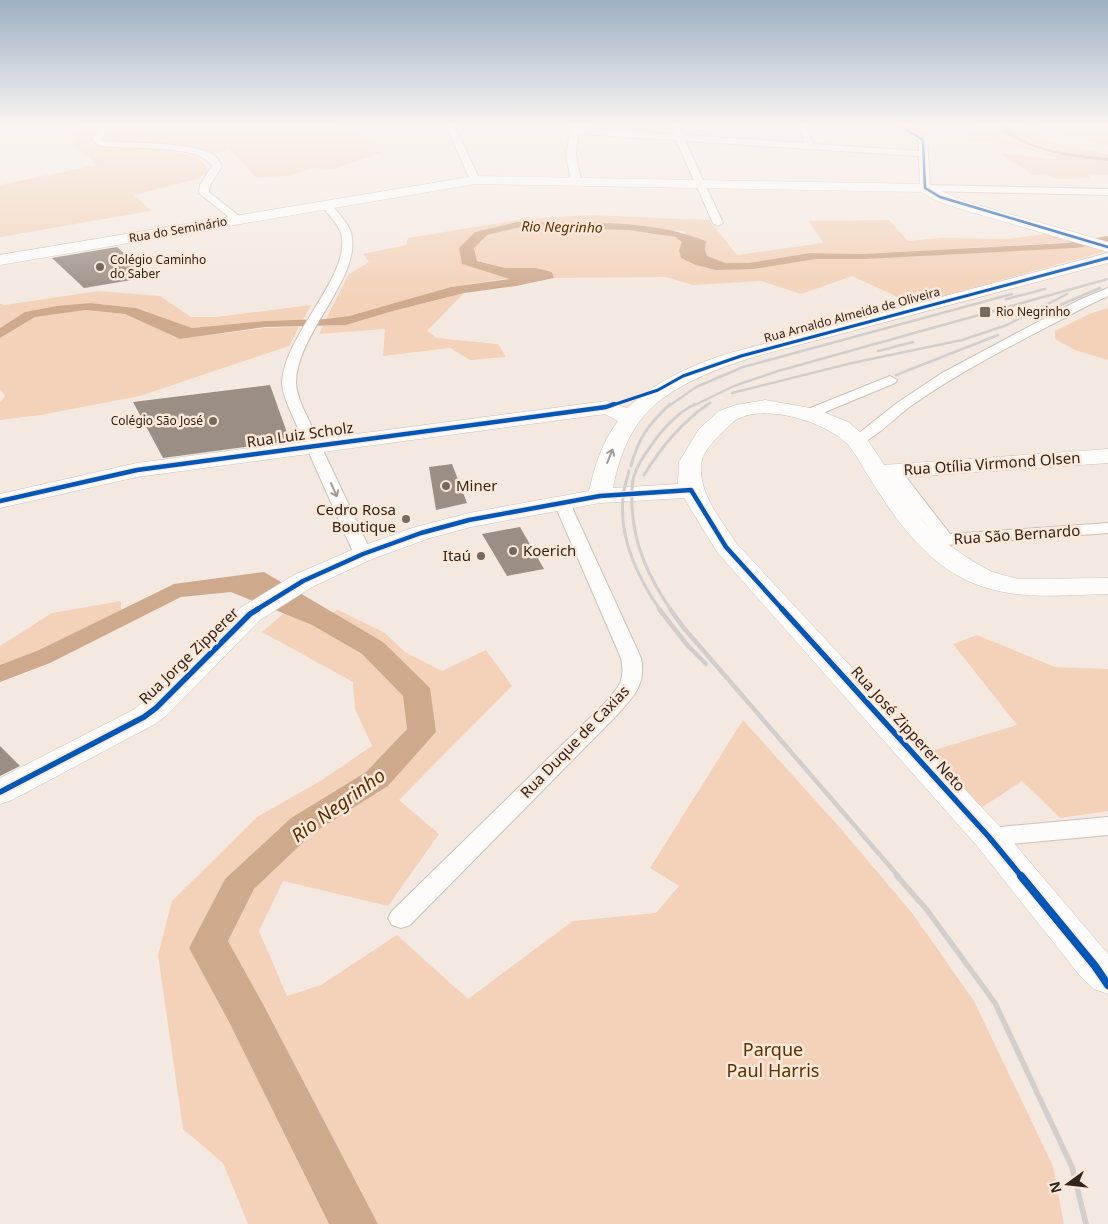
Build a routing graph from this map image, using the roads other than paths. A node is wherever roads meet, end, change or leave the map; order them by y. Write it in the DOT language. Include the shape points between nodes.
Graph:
graph roads {
  1 [pos="206,184"];
  2 [pos="450,184"];
  3 [pos="701,184"];
  4 [pos="750,184"];
  5 [pos="925,184"];
  6 [pos="925,188"];
  7 [pos="1108,192"];
  8 [pos="326,205"];
  9 [pos="239,220"];
  10 [pos="718,223"];
  11 [pos="1107,250"];
  12 [pos="0,260"];
  13 [pos="1108,292"];
  14 [pos="890,380"];
  15 [pos="658,390"];
  16 [pos="606,407"];
  17 [pos="808,414"];
  18 [pos="629,419"];
  19 [pos="857,441"];
  20 [pos="314,446"];
  21 [pos="1108,456"];
  22 [pos="885,471"];
  23 [pos="692,490"];
  24 [pos="600,496"];
  25 [pos="0,501"];
  26 [pos="562,503"];
  27 [pos="1108,528"];
  28 [pos="936,540"];
  29 [pos="363,554"];
  30 [pos="1108,586"];
  31 [pos="0,792"];
  32 [pos="1108,826"];
  33 [pos="988,837"];
  34 [pos="401,918"];
  35 [pos="1104,976"];
  1 -- 9 [label="street" via="204,193"];
  2 -- 8 [label="street, Rua do Seminário"];
  3 -- 10 [label="street"];
  4 -- 6 [label="street, Rua do Seminário"];
  5 -- 6 [label="street"];
  6 -- 7 [label="street"];
  6 -- 11 [label="street" via="959,204"];
  8 -- 9 [label="street, Rua do Seminário"];
  8 -- 20 [label="street" via="345,230 348,248 292,364 289,380 296,408"];
  9 -- 12 [label="street, Rua do Seminário"];
  11 -- 15 [label="street, Rua Arnaldo Almeida de Oliveira" via="741,356 683,376"];
  13 -- 19 [label="street" via="947,376"];
  14 -- 17 [label="street"];
  15 -- 16 [label="street, Rua Arnaldo Almeida de Oliveira"];
  15 -- 18 [label="street, Rua Arnaldo Almeida de Oliveira"];
  16 -- 18 [label="street"];
  16 -- 20 [label="street, Rua Luiz Scholz"];
  17 -- 19 [label="street, Rua José Zipperer Neto" via="840,427"];
  17 -- 23 [label="street, Rua José Zipperer Neto" via="765,406 743,409 727,416 707,434 690,462"];
  24 -- 18 [label="street, Rua Arnaldo Almeida de Oliveira, one-way" via="608,460"];
  19 -- 22 [label="street, Rua José Zipperer Neto"];
  20 -- 25 [label="street, Rua Luiz Scholz" via="128,472"];
  20 -- 29 [label="street, one-way"];
  21 -- 22 [label="street, Rua Otília Virmond Olsen"];
  22 -- 28 [label="street, Rua José Zipperer Neto"];
  23 -- 24 [label="street, Rua Jorge Zipperer"];
  23 -- 33 [label="street, Rua José Zipperer Neto" via="732,553"];
  24 -- 26 [label="street, Rua Jorge Zipperer"];
  26 -- 29 [label="street, Rua Jorge Zipperer" via="441,526"];
  26 -- 34 [label="street, Rua Duque de Caxias" via="631,658 635,671 633,681 603,716"];
  27 -- 28 [label="street, Rua São Bernardo"];
  28 -- 30 [label="street, Rua José Zipperer Neto" via="963,568 1001,584 1018,588"];
  29 -- 31 [label="street, Rua Jorge Zipperer" via="303,581 250,614 144,717"];
  32 -- 33 [label="street"];
  33 -- 35 [label="street, Rua José Zipperer Neto"];
}
